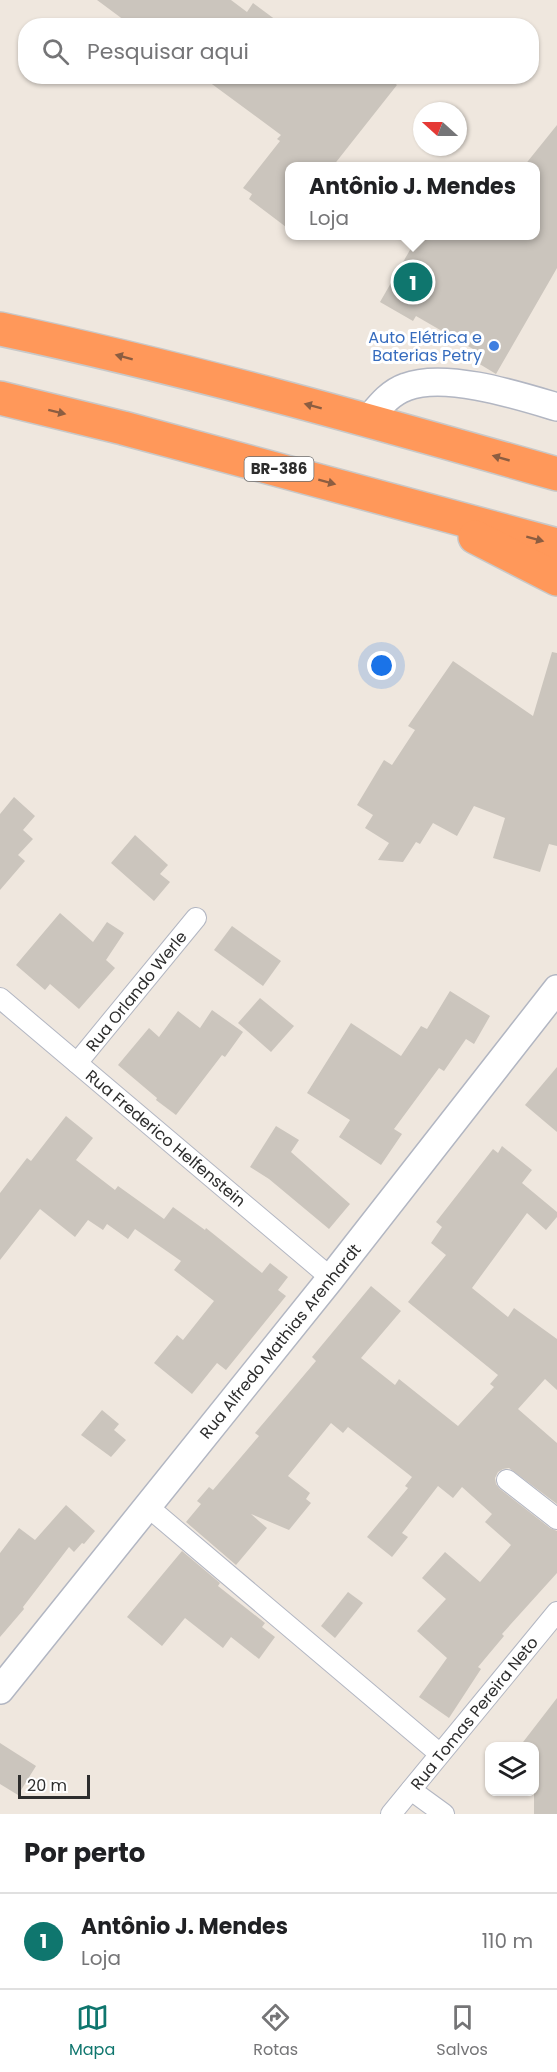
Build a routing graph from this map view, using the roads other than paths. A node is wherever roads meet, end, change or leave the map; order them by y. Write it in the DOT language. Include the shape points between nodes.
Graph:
graph roads {
  1 [pos="0,329"];
  2 [pos="0,398"];
  3 [pos="557,407"];
  4 [pos="368,420"];
  5 [pos="557,474"];
  6 [pos="412,505"];
  7 [pos="557,545"];
  8 [pos="557,579"];
  9 [pos="196,918"];
  10 [pos="557,989"];
  11 [pos="0,998"];
  12 [pos="77,1063"];
  13 [pos="331,1278"];
  14 [pos="507,1480"];
  15 [pos="147,1506"];
  16 [pos="557,1519"];
  17 [pos="557,1612"];
  18 [pos="0,1690"];
  19 [pos="440,1754"];
  20 [pos="411,1790"];
  21 [pos="391,1814"];
  22 [pos="444,1814"];
  4 -- 1 [label="highway, one-way" via="103,351"];
  2 -- 6 [label="highway, BR-386, one-way"];
  3 -- 4 [label="main road" via="454,382 428,381 405,387 385,399"];
  5 -- 4 [label="highway, one-way"];
  6 -- 7 [label="highway, BR-386, one-way"];
  6 -- 8 [label="highway"];
  9 -- 12 [label="street, Rua Orlando Werle"];
  10 -- 13 [label="main road, Rua Alfredo Mathias Arenhardt"];
  11 -- 12 [label="street, Rua Frederico Helfenstein"];
  12 -- 13 [label="street, Rua Frederico Helfenstein"];
  13 -- 15 [label="main road, Rua Alfredo Mathias Arenhardt"];
  14 -- 16 [label="street"];
  15 -- 18 [label="main road, Rua Alfredo Mathias Arenhardt"];
  15 -- 19 [label="street"];
  17 -- 19 [label="street, Rua Tomas Pereira Neto"];
  19 -- 20 [label="street, Rua Tomas Pereira Neto"];
  20 -- 21 [label="street, Rua Tomas Pereira Neto"];
  20 -- 22 [label="street"];
}
